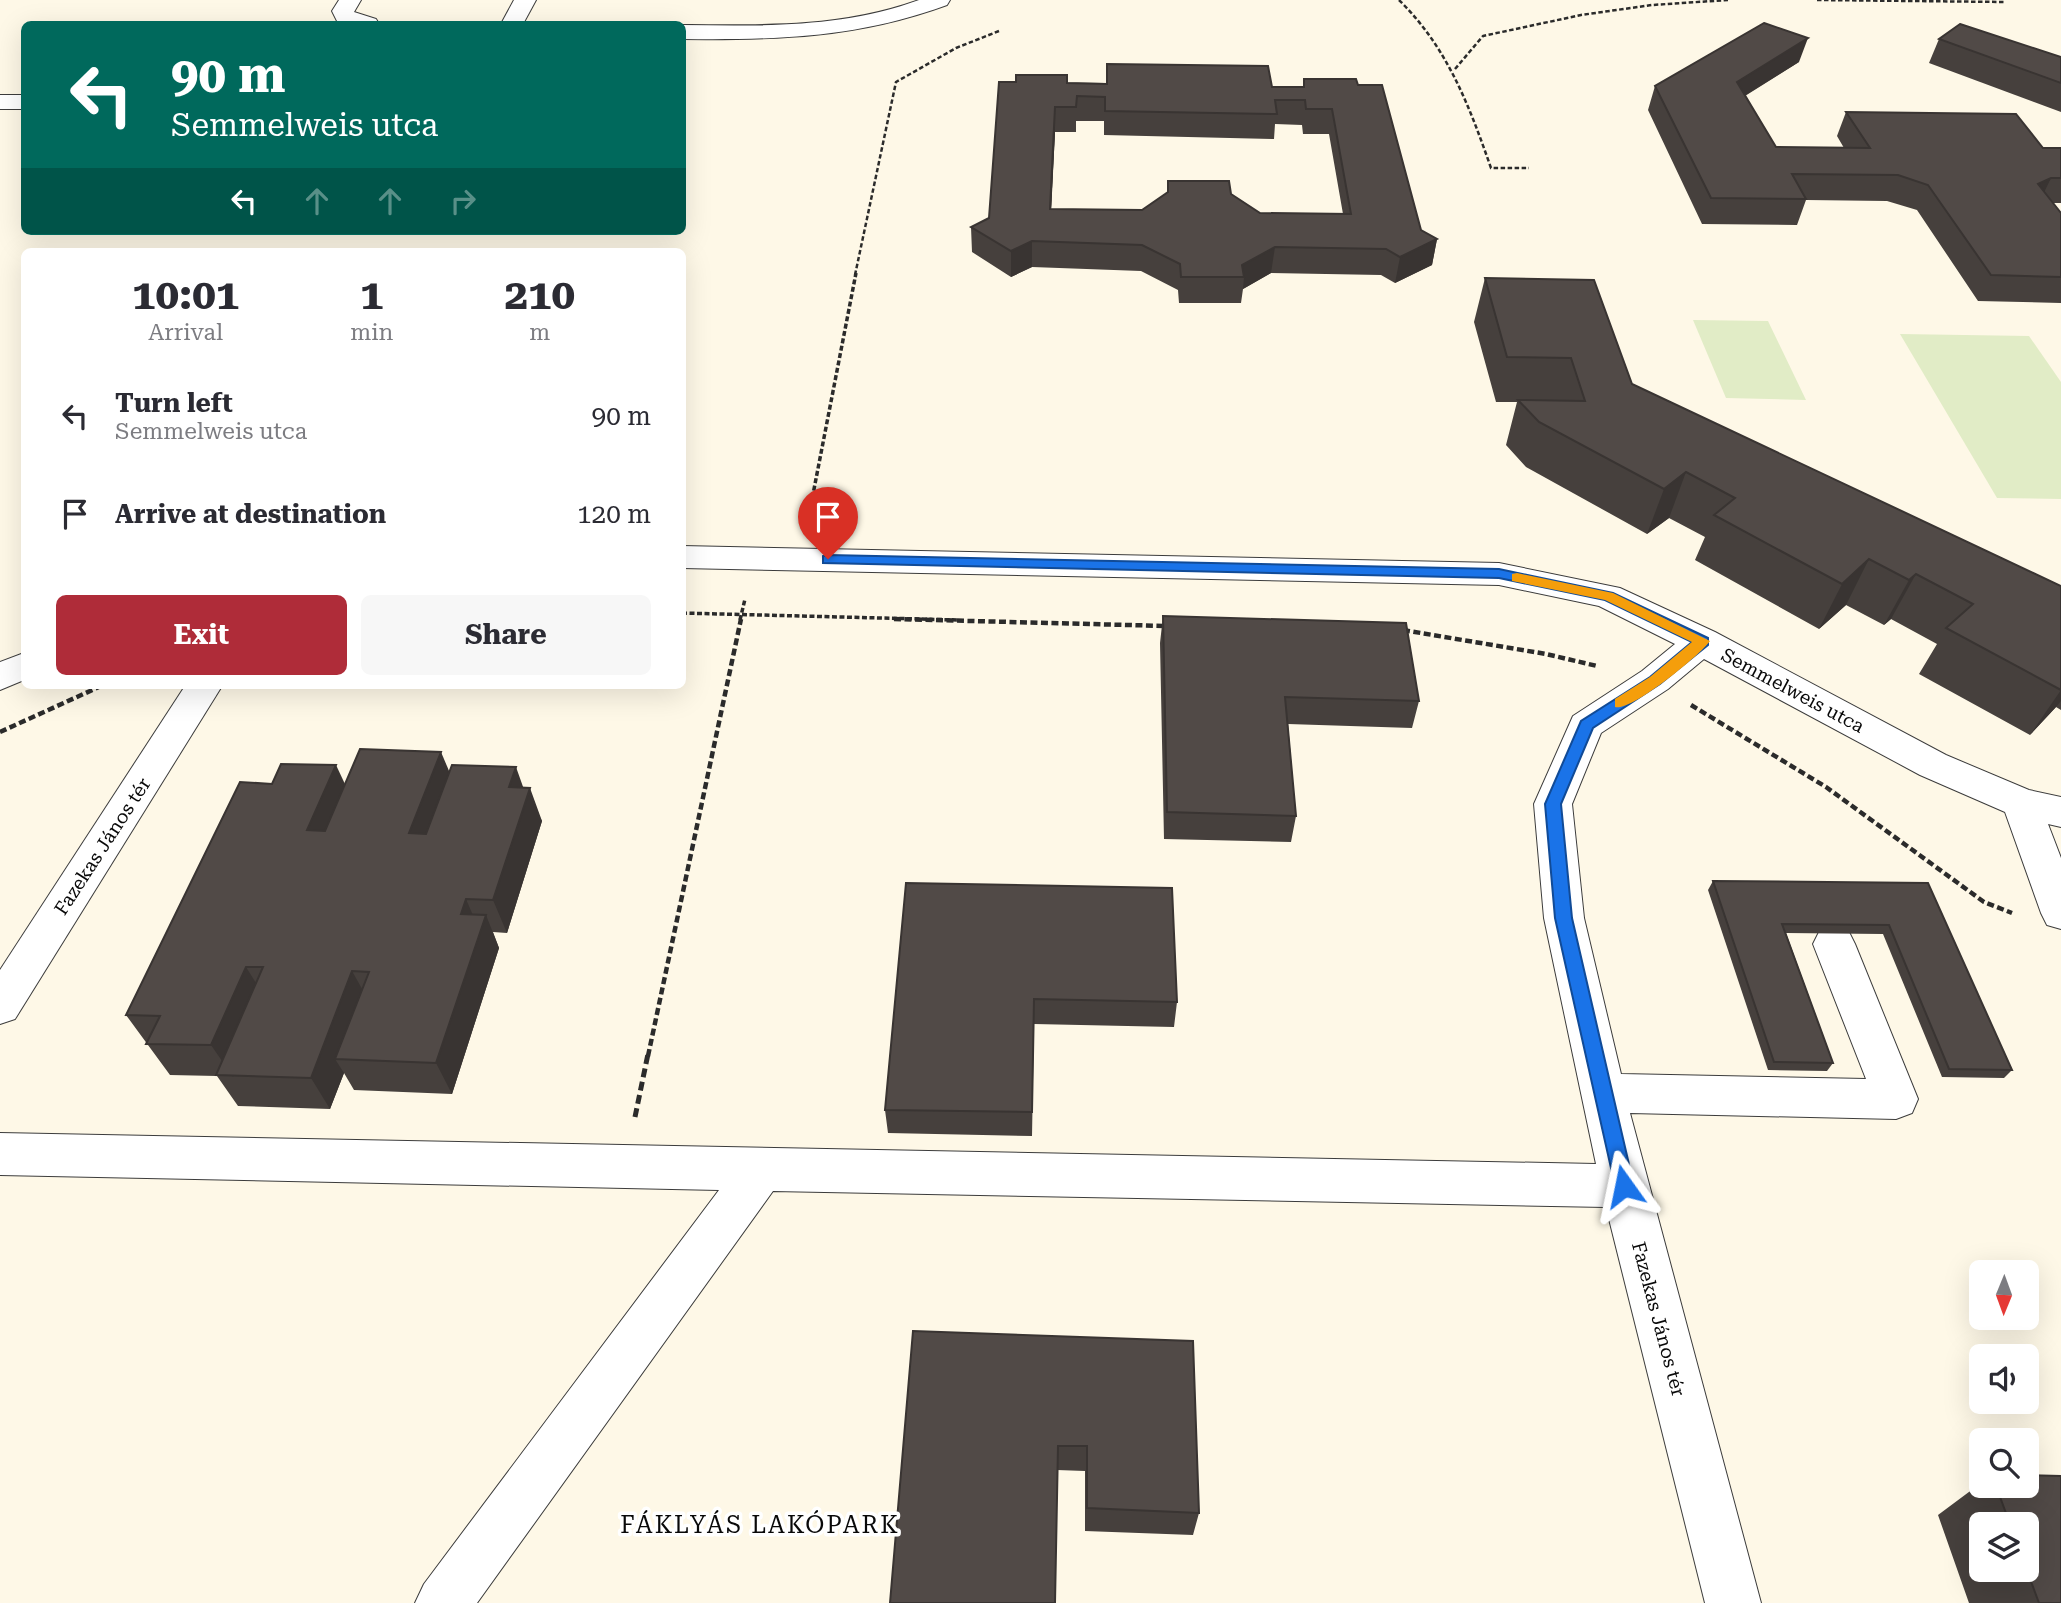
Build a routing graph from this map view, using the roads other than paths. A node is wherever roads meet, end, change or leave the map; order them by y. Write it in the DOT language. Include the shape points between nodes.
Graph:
graph roads {
  1 [pos="350,0"];
  2 [pos="525,0"];
  3 [pos="939,0"];
  4 [pos="811,11"];
  5 [pos="359,21"];
  6 [pos="514,21"];
  7 [pos="686,32"];
  8 [pos="805,33"];
  9 [pos="0,102"];
  10 [pos="21,102"];
  11 [pos="686,557"];
  12 [pos="1703,641"];
  13 [pos="21,666"];
  14 [pos="0,677"];
  15 [pos="202,689"];
  16 [pos="2021,803"];
  17 [pos="2061,812"];
  18 [pos="2061,914"];
  19 [pos="1834,944"];
  20 [pos="0,1006"];
  21 [pos="1604,1093"];
  22 [pos="0,1154"];
  23 [pos="761,1170"];
  24 [pos="1624,1186"];
  25 [pos="443,1603"];
  26 [pos="1733,1603"];
  1 -- 5 [label="street" via="342,10"];
  2 -- 6 [label="street"];
  3 -- 8 [label="street" via="878,20"];
  4 -- 8 [label="street"];
  7 -- 8 [label="street"];
  9 -- 10 [label="street"];
  11 -- 12 [label="street, Semmelweis utca" via="1499,574 1608,596"];
  12 -- 16 [label="street, Semmelweis utca" via="1933,765"];
  12 -- 21 [label="street, Fazekas János tér" via="1655,680 1586,725 1553,804 1563,918"];
  13 -- 14 [label="street"];
  15 -- 20 [label="street, Fazekas János tér"];
  16 -- 17 [label="street, Semmelweis utca"];
  16 -- 18 [label="street"];
  19 -- 21 [label="street" via="1896,1099"];
  21 -- 24 [label="street, Fazekas János tér"];
  22 -- 23 [label="street"];
  23 -- 24 [label="street"];
  23 -- 25 [label="street"];
  24 -- 26 [label="street, Fazekas János tér"];
}
